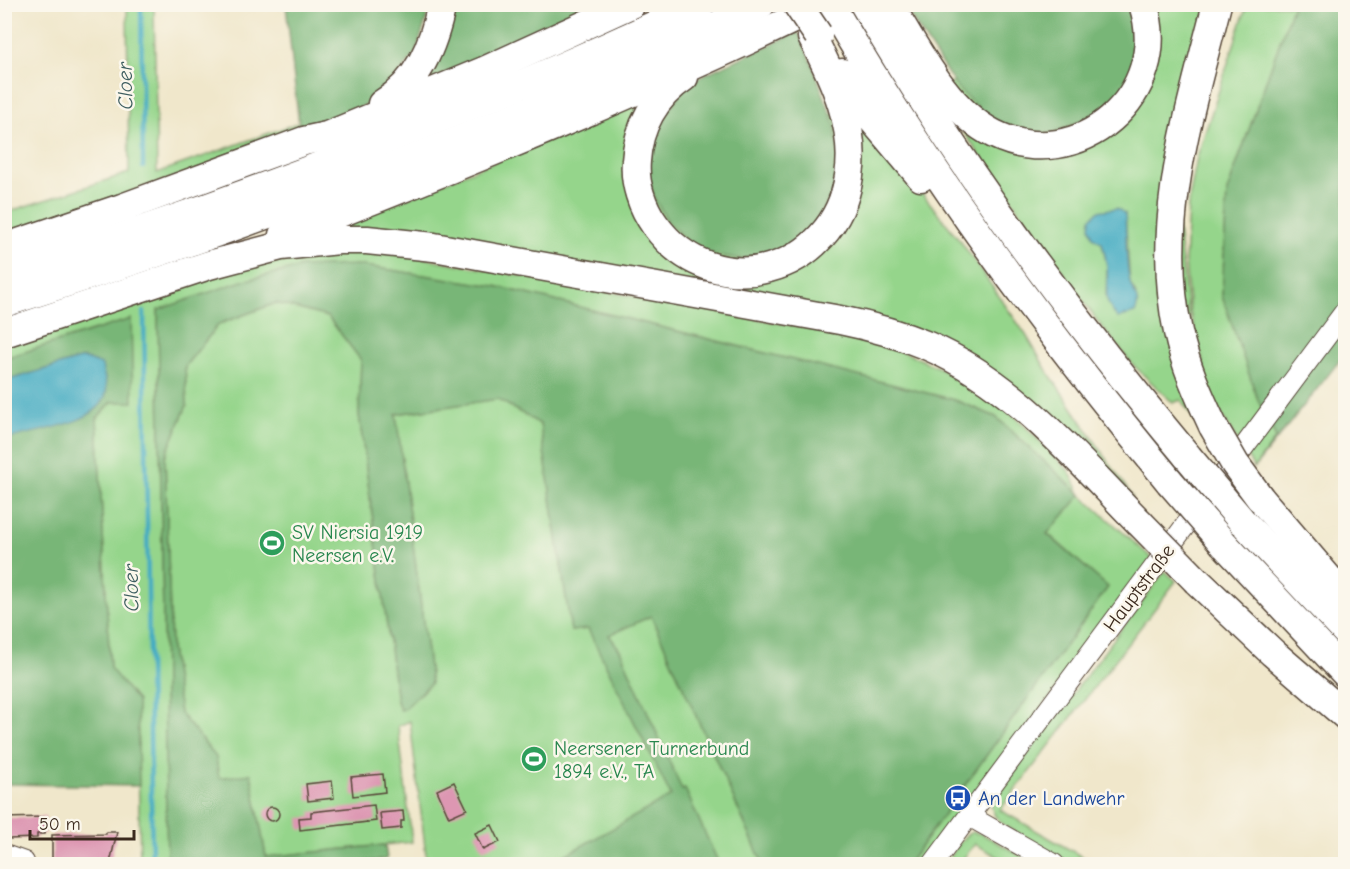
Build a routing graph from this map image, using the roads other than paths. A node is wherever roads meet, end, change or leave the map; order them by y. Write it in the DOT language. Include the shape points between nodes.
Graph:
graph roads {
  1 [pos="442,4"];
  2 [pos="631,4"];
  3 [pos="700,4"];
  4 [pos="761,4"];
  5 [pos="796,4"];
  6 [pos="1143,4"];
  7 [pos="1217,4"];
  8 [pos="1237,4"];
  9 [pos="874,7"];
  10 [pos="825,21"];
  11 [pos="746,43"];
  12 [pos="304,141"];
  13 [pos="1170,223"];
  14 [pos="4,248"];
  15 [pos="209,265"];
  16 [pos="4,275"];
  17 [pos="4,303"];
  18 [pos="1346,310"];
  19 [pos="4,333"];
  20 [pos="1346,599"];
  21 [pos="1346,632"];
  22 [pos="1346,674"];
  23 [pos="1346,716"];
  24 [pos="969,816"];
  25 [pos="4,855"];
  26 [pos="24,862"];
  27 [pos="933,864"];
  28 [pos="1054,864"];
  1 -- 12 [label="highway" via="424,61 398,92 367,113"];
  2 -- 12 [label="highway" via="475,75 327,136"];
  3 -- 16 [label="highway" via="363,150 195,212"];
  4 -- 17 [label="highway" via="540,105 361,178 168,249"];
  5 -- 10 [label="highway, bridge"];
  6 -- 9 [label="highway" via="1148,50 1139,83 1128,101 1113,118 1085,136 1035,146 1005,139 969,117"];
  7 -- 13 [label="highway" via="1178,165"];
  8 -- 13 [label="highway"];
  9 -- 21 [label="highway, bridge" via="928,107 1009,226 1110,362 1242,521"];
  10 -- 11 [label="highway"];
  10 -- 11 [label="highway" via="833,82 851,156 846,193 831,226 807,251 774,267 739,272 697,262 672,245 645,208 636,165 639,136 666,92 688,75"];
  10 -- 22 [label="highway, bridge" via="872,118 968,239 1000,264 1170,482"];
  11 -- 15 [label="highway" via="490,153"];
  12 -- 14 [label="highway"];
  13 -- 20 [label="highway, bridge" via="1170,278 1178,334 1213,426 1260,498"];
  15 -- 19 [label="highway"];
  15 -- 23 [label="highway, bridge" via="308,242 400,242 869,326 928,346 977,372 1051,432 1265,646"];
  18 -- 24 [label="street, Hauptstraße"];
  24 -- 27 [label="street, Hauptstraße"];
  24 -- 28 [label="street"];
  25 -- 26 [label="street"];
}
